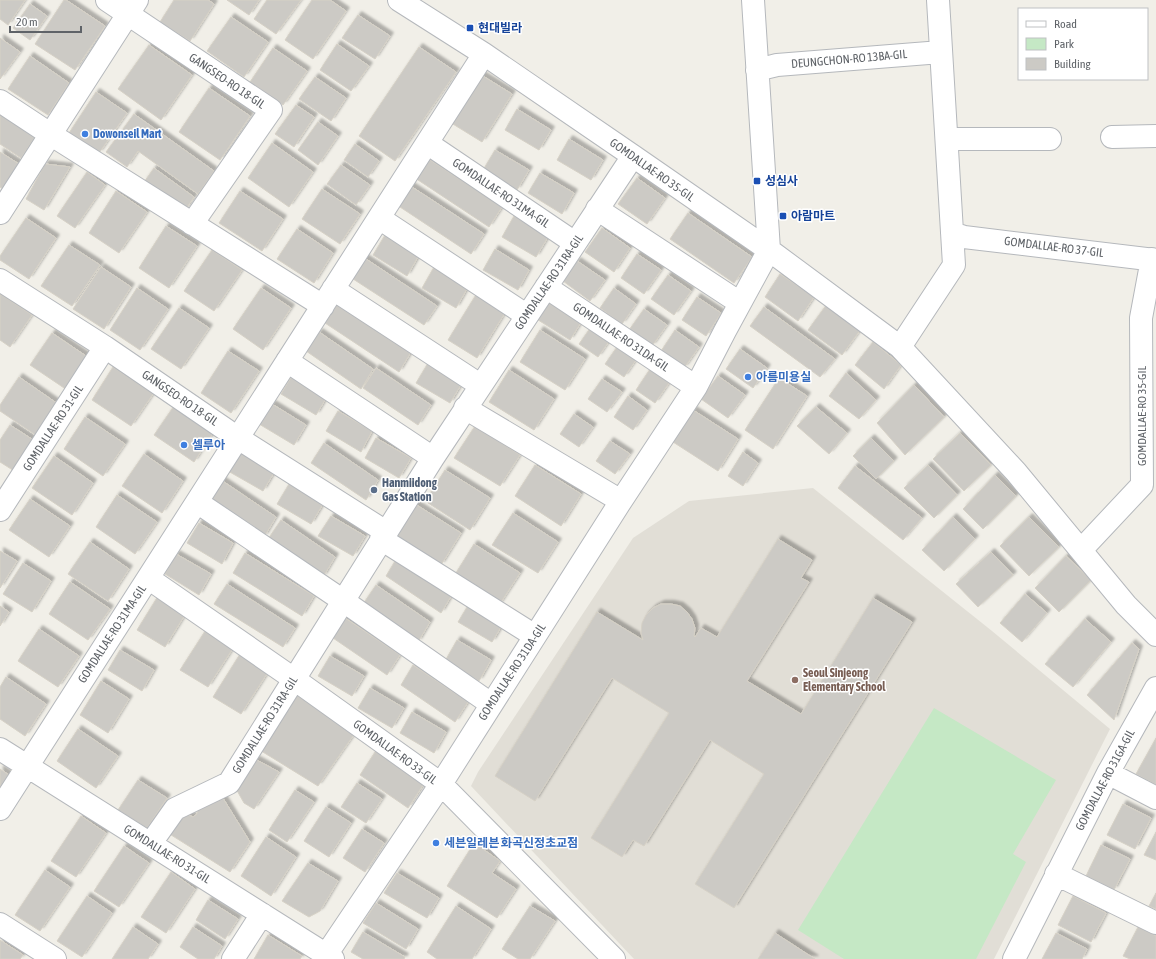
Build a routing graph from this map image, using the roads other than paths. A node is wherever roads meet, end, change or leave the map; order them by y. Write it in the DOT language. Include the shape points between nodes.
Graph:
graph roads {
  1 [pos="107,0"];
  2 [pos="399,0"];
  3 [pos="753,0"];
  4 [pos="938,0"];
  5 [pos="132,7"];
  6 [pos="942,52"];
  7 [pos="484,54"];
  8 [pos="757,70"];
  9 [pos="0,101"];
  10 [pos="50,134"];
  11 [pos="1156,136"];
  12 [pos="1112,137"];
  13 [pos="947,139"];
  14 [pos="1050,139"];
  15 [pos="427,143"];
  16 [pos="633,156"];
  17 [pos="597,209"];
  18 [pos="0,214"];
  19 [pos="379,218"];
  20 [pos="192,224"];
  21 [pos="952,233"];
  22 [pos="575,243"];
  23 [pos="769,250"];
  24 [pos="1154,259"];
  25 [pos="0,280"];
  26 [pos="546,287"];
  27 [pos="328,298"];
  28 [pos="740,303"];
  29 [pos="526,315"];
  30 [pos="105,347"];
  31 [pos="900,348"];
  32 [pos="287,361"];
  33 [pos="480,385"];
  34 [pos="696,387"];
  35 [pos="465,408"];
  36 [pos="238,438"];
  37 [pos="433,458"];
  38 [pos="197,502"];
  39 [pos="621,502"];
  40 [pos="0,510"];
  41 [pos="384,536"];
  42 [pos="1081,550"];
  43 [pos="148,578"];
  44 [pos="342,600"];
  45 [pos="1156,635"];
  46 [pos="536,636"];
  47 [pos="294,679"];
  48 [pos="1156,688"];
  49 [pos="491,704"];
  50 [pos="0,749"];
  51 [pos="27,767"];
  52 [pos="1108,773"];
  53 [pos="441,784"];
  54 [pos="1156,798"];
  55 [pos="0,809"];
  56 [pos="151,844"];
  57 [pos="1056,874"];
  58 [pos="262,914"];
  59 [pos="1156,923"];
  60 [pos="0,924"];
  61 [pos="330,957"];
  62 [pos="55,959"];
  63 [pos="233,959"];
  64 [pos="614,959"];
  65 [pos="1014,959"];
  1 -- 5 [label="street, GANGSEO-RO 18-GIL"];
  2 -- 7 [label="street, GOMDALLAE-RO 35-GIL"];
  3 -- 8 [label="street"];
  4 -- 6 [label="street"];
  5 -- 10 [label="street"];
  5 -- 20 [label="street, GANGSEO-RO 18-GIL" via="271,110"];
  6 -- 8 [label="street, DEUNGCHON-RO 13BA-GIL" via="777,65"];
  6 -- 13 [label="street"];
  7 -- 15 [label="street, GOMDALLAE-RO 31MA-GIL"];
  7 -- 16 [label="street, GOMDALLAE-RO 35-GIL"];
  8 -- 23 [label="street"];
  9 -- 10 [label="street"];
  10 -- 18 [label="street"];
  10 -- 20 [label="street"];
  11 -- 12 [label="street"];
  13 -- 14 [label="street"];
  13 -- 21 [label="street"];
  15 -- 19 [label="street, GOMDALLAE-RO 31MA-GIL"];
  15 -- 22 [label="street, GOMDALLAE-RO 31MA-GIL"];
  16 -- 17 [label="street, GOMDALLAE-RO 31RA-GIL"];
  16 -- 23 [label="street, GOMDALLAE-RO 35-GIL"];
  17 -- 22 [label="street, GOMDALLAE-RO 31RA-GIL"];
  17 -- 28 [label="street"];
  19 -- 27 [label="street, GOMDALLAE-RO 31MA-GIL"];
  19 -- 29 [label="street"];
  20 -- 27 [label="street"];
  21 -- 24 [label="street, GOMDALLAE-RO 37-GIL" via="964,237"];
  21 -- 31 [label="street" via="954,265"];
  22 -- 26 [label="street, GOMDALLAE-RO 31RA-GIL"];
  23 -- 28 [label="street, GOMDALLAE-RO 31DA-GIL"];
  23 -- 31 [label="street, GOMDALLAE-RO 35-GIL"];
  24 -- 42 [label="street, GOMDALLAE-RO 35-GIL" via="1141,318 1142,485"];
  25 -- 30 [label="street, GANGSEO-RO 18-GIL"];
  26 -- 29 [label="street, GOMDALLAE-RO 31RA-GIL"];
  26 -- 34 [label="street, GOMDALLAE-RO 31DA-GIL"];
  27 -- 32 [label="street, GOMDALLAE-RO 31MA-GIL"];
  27 -- 33 [label="street"];
  28 -- 34 [label="street, GOMDALLAE-RO 31DA-GIL"];
  29 -- 33 [label="street, GOMDALLAE-RO 31RA-GIL"];
  30 -- 36 [label="street, GANGSEO-RO 18-GIL"];
  30 -- 40 [label="street, GOMDALLAE-RO 31-GIL"];
  31 -- 42 [label="street, GOMDALLAE-RO 35-GIL" via="1016,472"];
  32 -- 36 [label="street, GOMDALLAE-RO 31MA-GIL"];
  32 -- 37 [label="street"];
  33 -- 35 [label="street, GOMDALLAE-RO 31RA-GIL"];
  34 -- 39 [label="street, GOMDALLAE-RO 31DA-GIL"];
  35 -- 37 [label="street, GOMDALLAE-RO 31RA-GIL"];
  35 -- 39 [label="street"];
  36 -- 38 [label="street, GOMDALLAE-RO 31MA-GIL"];
  36 -- 41 [label="street"];
  37 -- 41 [label="street, GOMDALLAE-RO 31RA-GIL"];
  38 -- 43 [label="street, GOMDALLAE-RO 31MA-GIL"];
  38 -- 44 [label="street"];
  39 -- 46 [label="street, GOMDALLAE-RO 31DA-GIL"];
  41 -- 44 [label="street, GOMDALLAE-RO 31RA-GIL"];
  41 -- 46 [label="street"];
  42 -- 45 [label="street, GOMDALLAE-RO 35-GIL" via="1126,605"];
  43 -- 47 [label="street, GOMDALLAE-RO 33-GIL"];
  43 -- 51 [label="street, GOMDALLAE-RO 31MA-GIL"];
  44 -- 47 [label="street, GOMDALLAE-RO 31RA-GIL"];
  44 -- 49 [label="street"];
  46 -- 49 [label="street, GOMDALLAE-RO 31DA-GIL"];
  47 -- 53 [label="street, GOMDALLAE-RO 33-GIL"];
  47 -- 56 [label="street, GOMDALLAE-RO 31RA-GIL" via="229,782 176,809"];
  48 -- 52 [label="street, GOMDALLAE-RO 31GA-GIL"];
  49 -- 53 [label="street, GOMDALLAE-RO 31DA-GIL"];
  50 -- 51 [label="street, GOMDALLAE-RO 31-GIL"];
  51 -- 55 [label="street"];
  51 -- 56 [label="street, GOMDALLAE-RO 31-GIL"];
  52 -- 54 [label="street"];
  52 -- 57 [label="street, GOMDALLAE-RO 31GA-GIL"];
  53 -- 61 [label="street, GOMDALLAE-RO 31DA-GIL"];
  53 -- 64 [label="street, GOMDALLAE-RO 33-GIL"];
  56 -- 58 [label="street, GOMDALLAE-RO 31-GIL"];
  57 -- 59 [label="street"];
  57 -- 65 [label="street, GOMDALLAE-RO 31GA-GIL"];
  58 -- 61 [label="street, GOMDALLAE-RO 31-GIL"];
  58 -- 63 [label="street"];
  60 -- 62 [label="street"];
}
